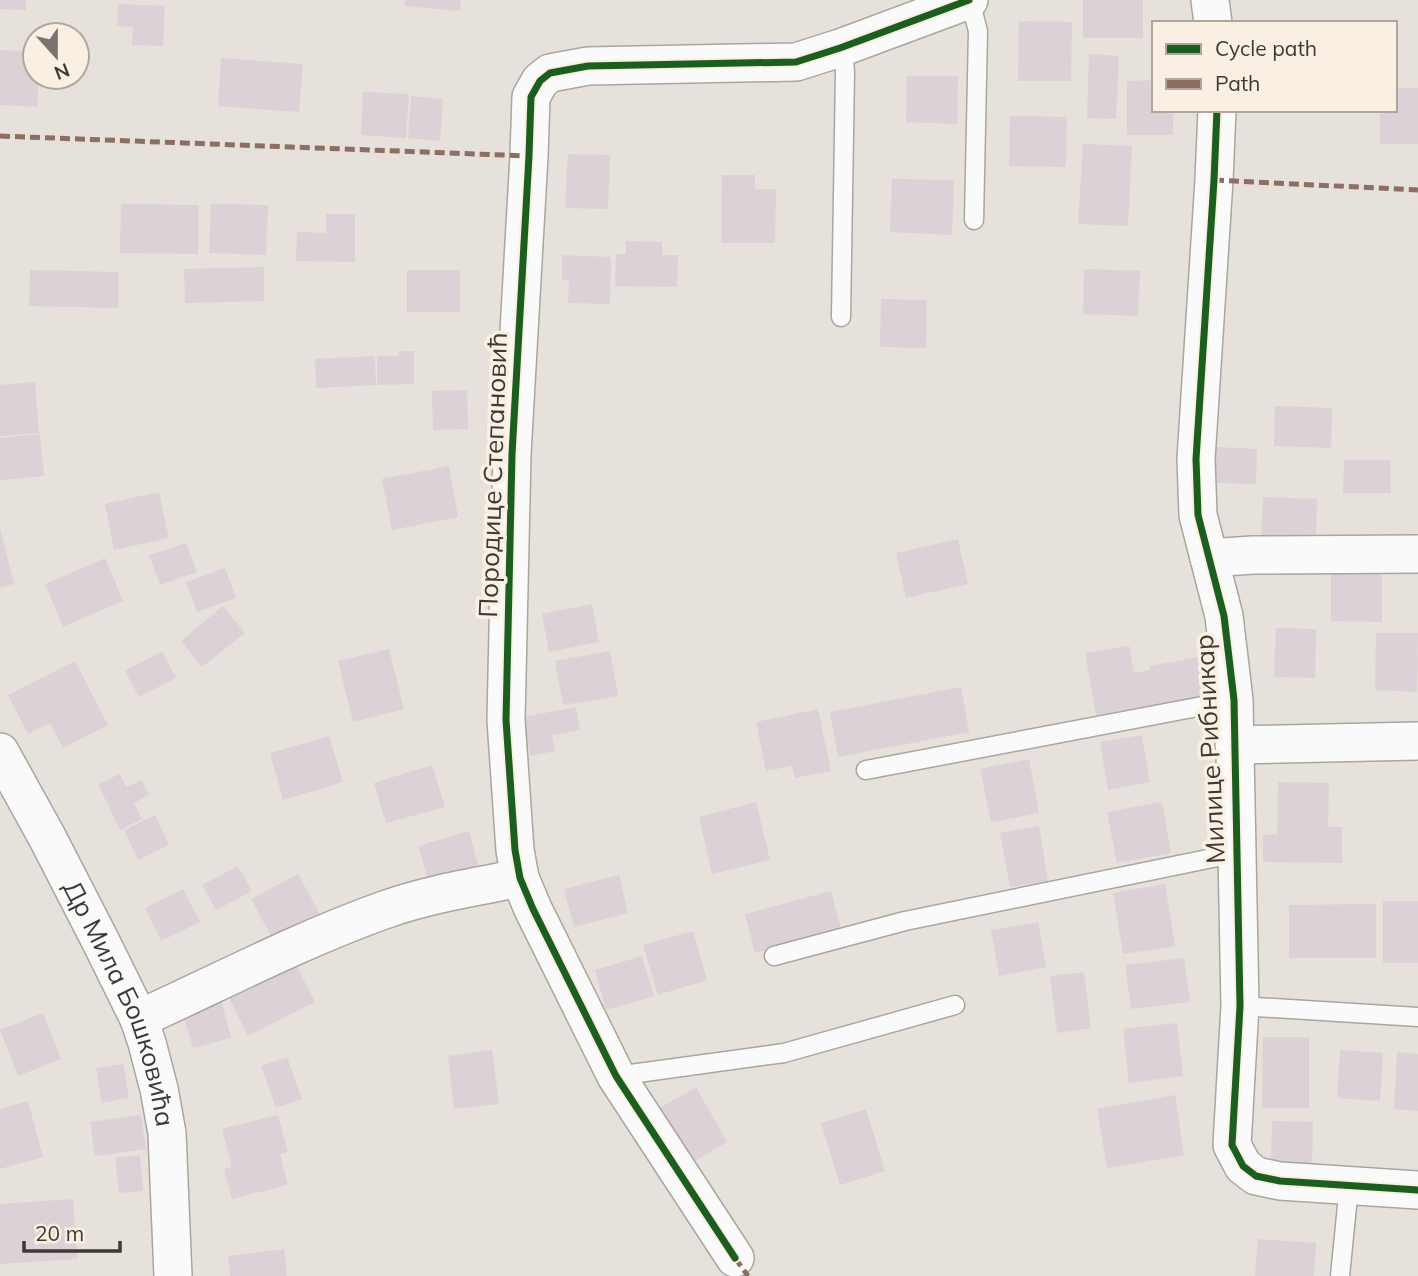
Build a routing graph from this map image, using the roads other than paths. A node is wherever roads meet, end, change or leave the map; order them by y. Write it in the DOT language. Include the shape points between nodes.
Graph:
graph roads {
  1 [pos="969,0"];
  2 [pos="1210,0"];
  3 [pos="1213,21"];
  4 [pos="840,48"];
  5 [pos="1217,112"];
  6 [pos="974,220"];
  7 [pos="841,317"];
  8 [pos="1418,554"];
  9 [pos="1209,558"];
  10 [pos="1234,700"];
  11 [pos="1418,741"];
  12 [pos="1234,745"];
  13 [pos="0,752"];
  14 [pos="866,770"];
  15 [pos="1237,853"];
  16 [pos="520,878"];
  17 [pos="774,956"];
  18 [pos="955,1005"];
  19 [pos="1240,1006"];
  20 [pos="1418,1017"];
  21 [pos="139,1019"];
  22 [pos="617,1076"];
  23 [pos="1349,1186"];
  24 [pos="1418,1190"];
  25 [pos="735,1258"];
  26 [pos="173,1276"];
  27 [pos="1340,1276"];
  1 -- 4 [label="street, Породице Степановић"];
  1 -- 6 [label="lane" via="978,31"];
  2 -- 3 [label="street"];
  4 -- 7 [label="lane" via="845,72"];
  4 -- 16 [label="street, Породице Степановић" via="796,62 565,69 540,81 531,97 512,454 506,707 511,813"];
  5 -- 9 [label="street, Милице Рибникар" via="1196,459 1198,515"];
  8 -- 9 [label="street"];
  9 -- 10 [label="street, Милице Рибникар" via="1224,616"];
  10 -- 12 [label="street, Милице Рибникар"];
  10 -- 14 [label="lane"];
  11 -- 12 [label="street"];
  12 -- 15 [label="street, Милице Рибникар"];
  13 -- 21 [label="street, Др Мила Бошковића"];
  15 -- 17 [label="lane" via="905,921"];
  15 -- 19 [label="street, Милице Рибникар"];
  16 -- 21 [label="street" via="384,910"];
  16 -- 22 [label="street, Породице Степановић"];
  18 -- 22 [label="lane" via="784,1053"];
  19 -- 20 [label="lane"];
  19 -- 23 [label="street, Милице Рибникар" via="1232,1145 1243,1166 1256,1176 1280,1181"];
  21 -- 26 [label="street, Др Мила Бошковића" via="167,1133"];
  22 -- 25 [label="street, Породице Степановић"];
  23 -- 24 [label="street, Милице Рибникар"];
  23 -- 27 [label="lane"];
}
